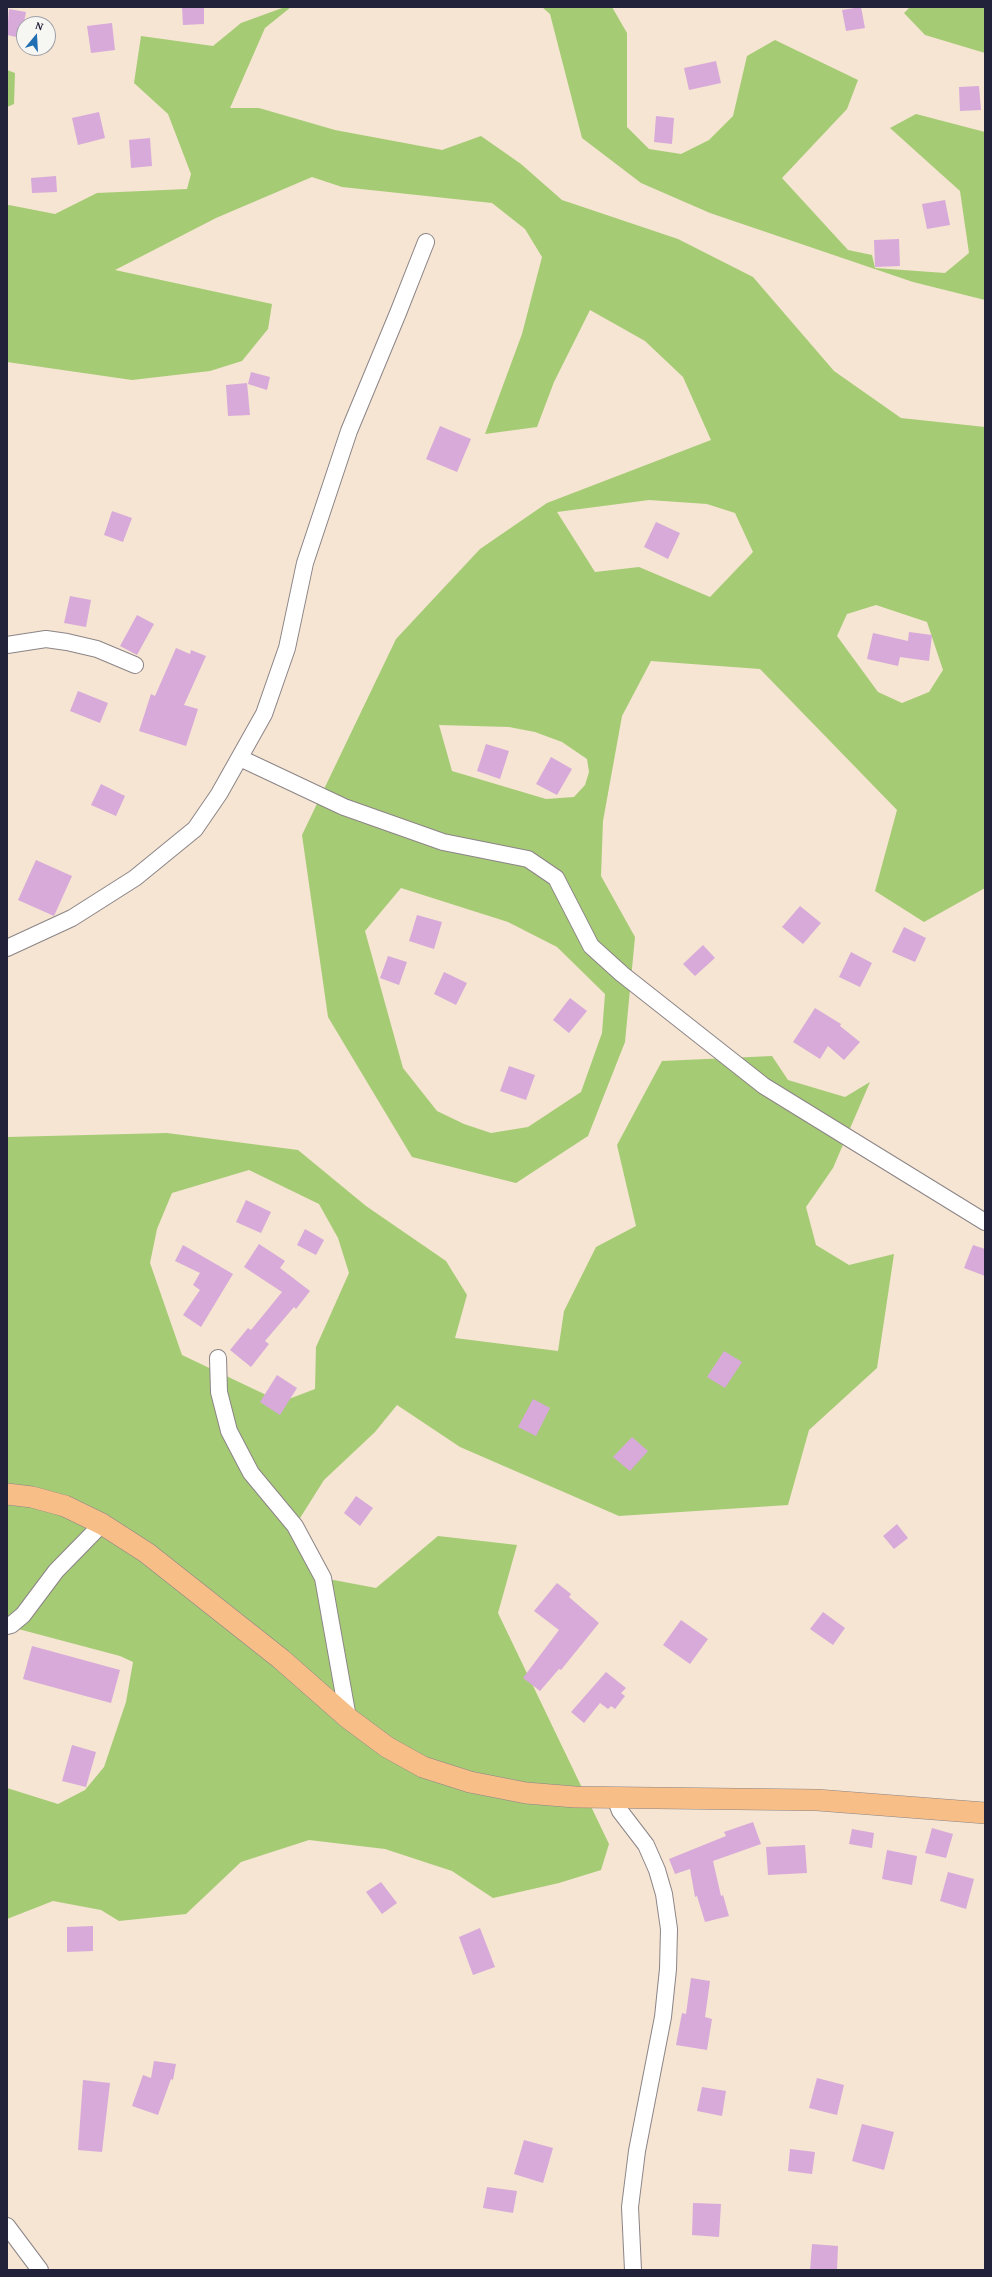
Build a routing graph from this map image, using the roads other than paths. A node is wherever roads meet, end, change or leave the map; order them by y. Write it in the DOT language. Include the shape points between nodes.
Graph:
graph roads {
  1 [pos="426,242"];
  2 [pos="7,645"];
  3 [pos="135,665"];
  4 [pos="240,758"];
  5 [pos="7,948"];
  6 [pos="985,1222"];
  7 [pos="218,1358"];
  8 [pos="7,1494"];
  9 [pos="102,1524"];
  10 [pos="7,1626"];
  11 [pos="348,1718"];
  12 [pos="616,1798"];
  13 [pos="985,1813"];
  14 [pos="7,2226"];
  15 [pos="40,2270"];
  16 [pos="633,2270"];
  1 -- 4 [label="street" via="349,431 305,563 288,648 264,714"];
  2 -- 3 [label="street" via="46,639 67,642 97,650"];
  4 -- 5 [label="street" via="220,794 195,829 135,878 72,918"];
  4 -- 6 [label="street" via="344,807 443,842 528,859 556,878 590,946 622,974 764,1086"];
  7 -- 11 [label="street" via="219,1392 229,1431 252,1473 295,1526 323,1578"];
  8 -- 9 [label="main road" via="32,1497 65,1506"];
  9 -- 10 [label="street" via="56,1571 23,1616"];
  9 -- 11 [label="main road" via="159,1562 281,1659"];
  11 -- 12 [label="main road" via="387,1747 423,1767 470,1782 526,1793"];
  12 -- 13 [label="main road" via="817,1800"];
  12 -- 16 [label="street" via="620,1811 646,1845 657,1870 664,1894 669,1929 663,2017 637,2151 630,2207"];
  14 -- 15 [label="street"];
}
